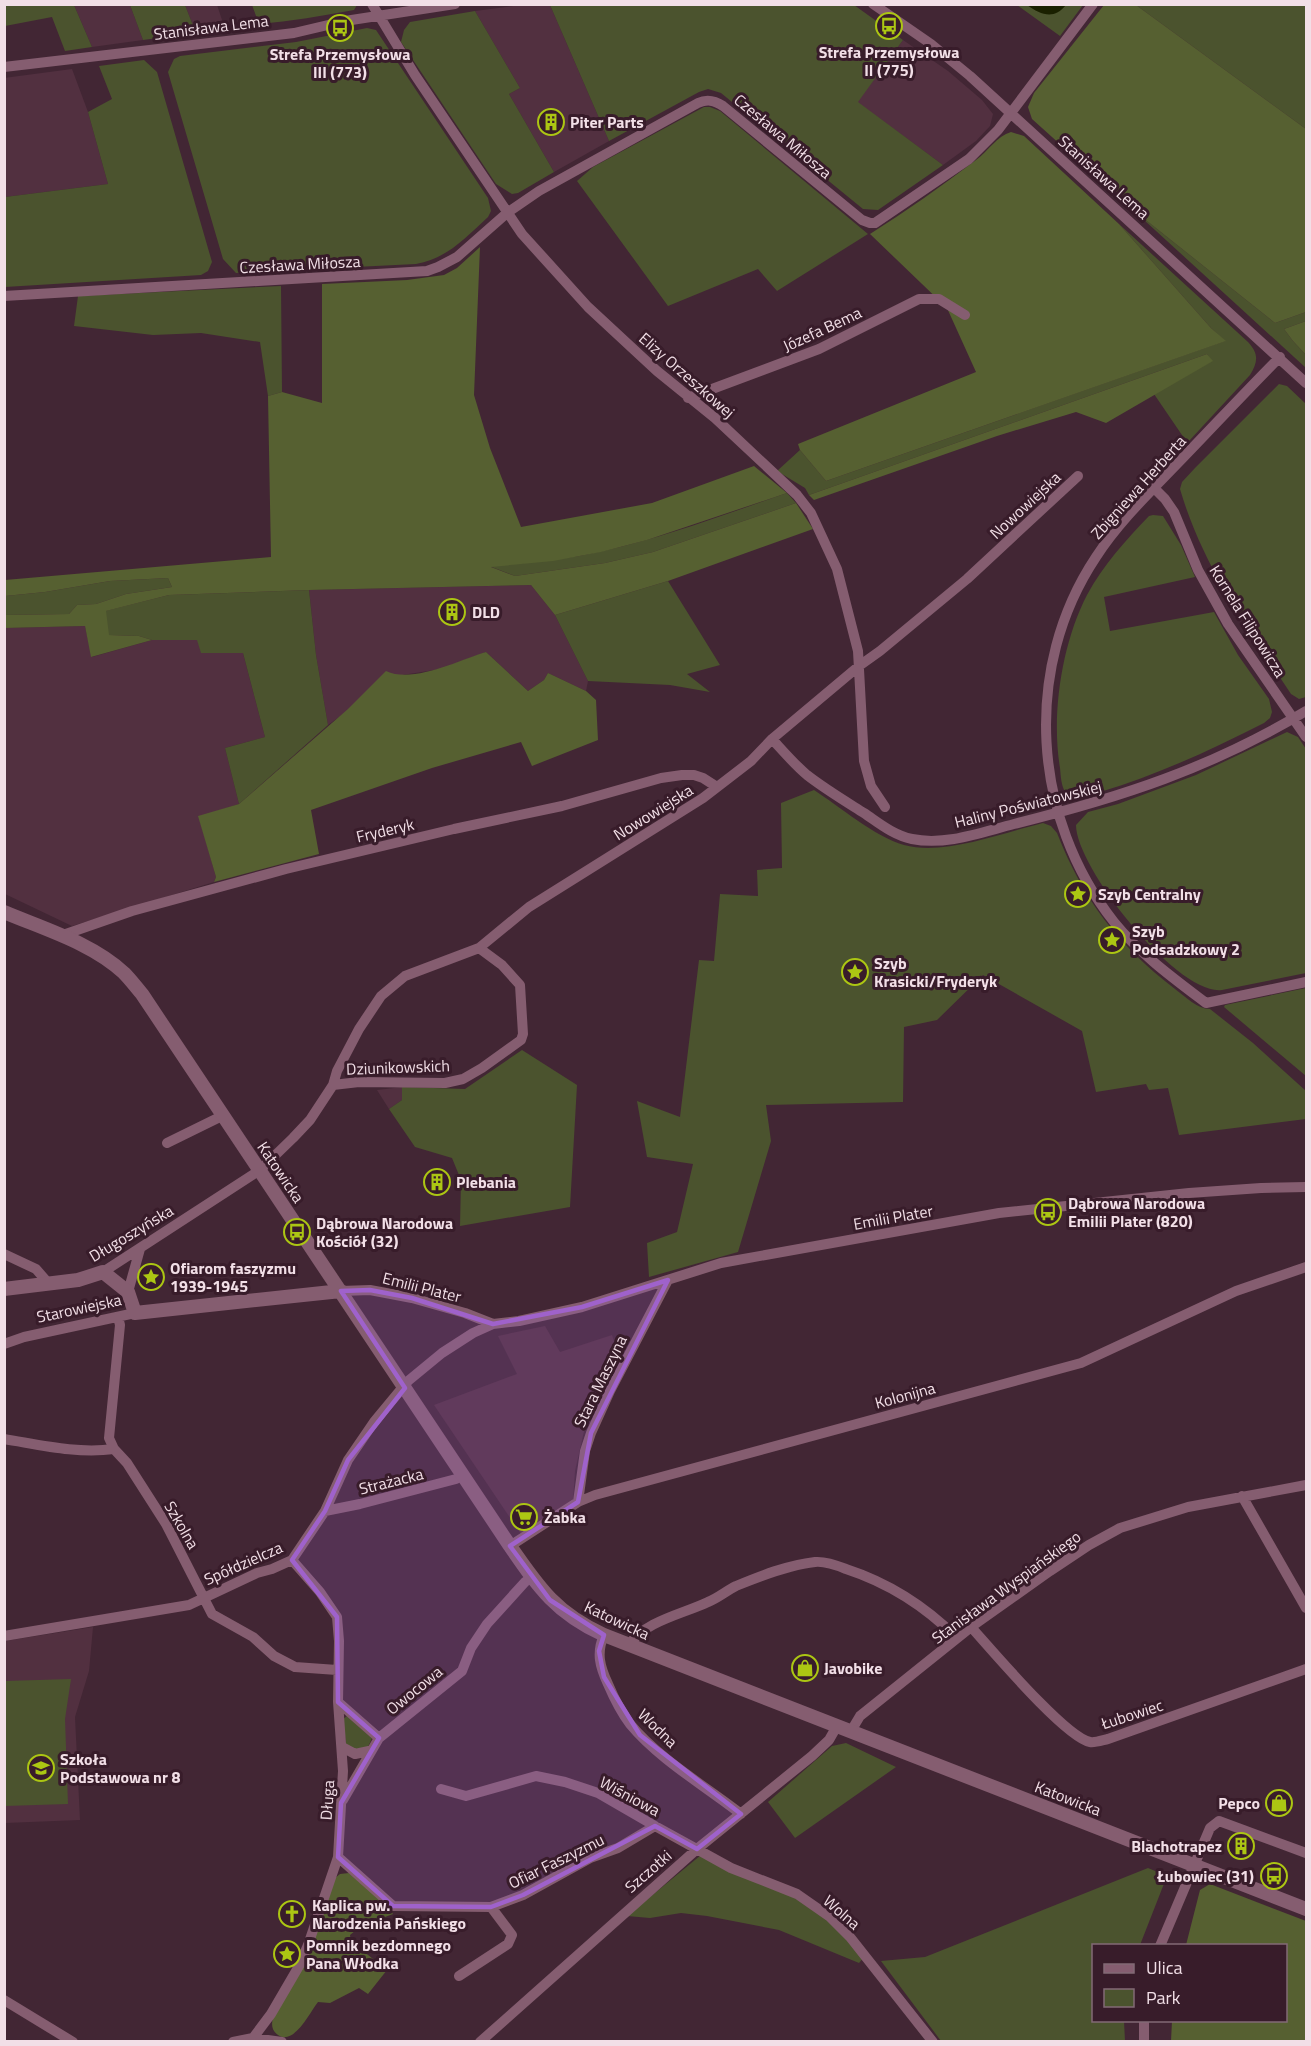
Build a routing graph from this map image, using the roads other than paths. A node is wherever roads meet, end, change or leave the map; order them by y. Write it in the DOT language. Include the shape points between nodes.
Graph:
graph roads {
  1 [pos="372,4"];
  2 [pos="455,4"];
  3 [pos="873,4"];
  4 [pos="1093,4"];
  5 [pos="380,16"];
  6 [pos="4,67"];
  7 [pos="1011,113"];
  8 [pos="507,213"];
  9 [pos="4,296"];
  10 [pos="965,315"];
  11 [pos="1280,357"];
  12 [pos="1306,382"];
  13 [pos="688,398"];
  14 [pos="1078,476"];
  15 [pos="1154,488"];
  16 [pos="859,666"];
  17 [pos="1306,711"];
  18 [pos="1294,718"];
  19 [pos="1306,736"];
  20 [pos="772,739"];
  21 [pos="717,787"];
  22 [pos="885,807"];
  23 [pos="1058,813"];
  24 [pos="4,912"];
  25 [pos="60,936"];
  26 [pos="479,948"];
  27 [pos="1306,982"];
  28 [pos="333,1085"];
  29 [pos="224,1115"];
  30 [pos="167,1143"];
  31 [pos="260,1170"];
  32 [pos="1306,1187"];
  33 [pos="141,1249"];
  34 [pos="4,1254"];
  35 [pos="1306,1267"];
  36 [pos="104,1272"];
  37 [pos="668,1280"];
  38 [pos="49,1284"];
  39 [pos="4,1289"];
  40 [pos="341,1291"];
  41 [pos="128,1292"];
  42 [pos="135,1313"];
  43 [pos="118,1317"];
  44 [pos="493,1324"];
  45 [pos="4,1344"];
  46 [pos="404,1386"];
  47 [pos="4,1439"];
  48 [pos="114,1449"];
  49 [pos="463,1475"];
  50 [pos="1306,1485"];
  51 [pos="1242,1496"];
  52 [pos="578,1502"];
  53 [pos="325,1511"];
  54 [pos="510,1546"];
  55 [pos="292,1560"];
  56 [pos="531,1577"];
  57 [pos="204,1597"];
  58 [pos="1306,1608"];
  59 [pos="971,1627"];
  60 [pos="604,1635"];
  61 [pos="4,1636"];
  62 [pos="957,1638"];
  63 [pos="629,1645"];
  64 [pos="1306,1669"];
  65 [pos="337,1670"];
  66 [pos="338,1702"];
  67 [pos="837,1726"];
  68 [pos="851,1731"];
  69 [pos="379,1738"];
  70 [pos="342,1748"];
  71 [pos="369,1751"];
  72 [pos="441,1789"];
  73 [pos="341,1803"];
  74 [pos="741,1814"];
  75 [pos="655,1826"];
  76 [pos="697,1849"];
  77 [pos="1306,1853"];
  78 [pos="338,1857"];
  79 [pos="1194,1864"];
  80 [pos="491,1907"];
  81 [pos="1306,1909"];
  82 [pos="1161,1944"];
  83 [pos="459,1976"];
  84 [pos="4,2000"];
  85 [pos="1143,2022"];
  86 [pos="254,2038"];
  87 [pos="73,2042"];
  88 [pos="233,2042"];
  89 [pos="282,2042"];
  90 [pos="480,2042"];
  91 [pos="933,2042"];
  92 [pos="1144,2042"];
  1 -- 5 [label="street, Elizy Orzeszkowej"];
  2 -- 5 [label="street, Stanisława Lema"];
  3 -- 7 [label="street, Stanisława Lema" via="945,55"];
  4 -- 7 [label="street, Czesława Miłosza"];
  5 -- 6 [label="street, Stanisława Lema" via="294,33"];
  5 -- 8 [label="street, Elizy Orzeszkowej"];
  7 -- 8 [label="street, Czesława Miłosza" via="975,153 875,223 862,220 711,100 698,103"];
  7 -- 11 [label="street, Stanisława Lema"];
  8 -- 9 [label="street, Czesława Miłosza" via="457,257 416,273"];
  8 -- 13 [label="street, Elizy Orzeszkowej" via="588,307"];
  10 -- 13 [label="street, Józefa Bema" via="939,299 919,299 819,350"];
  11 -- 12 [label="street, Stanisława Lema"];
  11 -- 15 [label="street, Zbigniewa Herberta"];
  13 -- 16 [label="street, Elizy Orzeszkowej" via="715,418 811,513 837,569"];
  14 -- 16 [label="street, Nowowiejska" via="967,579"];
  15 -- 18 [label="street, Kornela Filipowicza" via="1174,512 1198,570 1224,617"];
  15 -- 23 [label="street, Zbigniewa Herberta" via="1095,558 1073,598 1058,639 1048,682 1045,726 1048,771"];
  16 -- 20 [label="street, Nowowiejska"];
  16 -- 22 [label="street, Elizy Orzeszkowej" via="864,761 871,786"];
  17 -- 18 [label="street, Haliny Poświatowskiej"];
  18 -- 19 [label="street, Kornela Filipowicza"];
  18 -- 23 [label="street, Haliny Poświatowskiej" via="1184,772"];
  20 -- 21 [label="street, Nowowiejska"];
  20 -- 23 [label="street, Haliny Poświatowskiej" via="827,789 884,827 913,839 957,839"];
  21 -- 25 [label="street, Fryderyk" via="694,776 661,778 562,806 286,869 132,911"];
  21 -- 26 [label="street, Nowowiejska" via="529,907"];
  23 -- 27 [label="street, Zbigniewa Herberta" via="1077,863 1114,921 1152,961 1206,1003"];
  24 -- 25 [label="street, Katowicka"];
  25 -- 29 [label="street, Katowicka" via="103,957 124,973 159,1017"];
  26 -- 28 [label="street, Nowowiejska" via="405,976 381,996 359,1029"];
  26 -- 28 [label="street, Dziunikowskich" via="520,985 520,1040 463,1079 445,1083"];
  28 -- 31 [label="street, Nowowiejska" via="310,1120"];
  29 -- 30 [label="street"];
  29 -- 31 [label="street, Katowicka"];
  31 -- 33 [label="street, Długoszyńska"];
  31 -- 40 [label="street, Katowicka"];
  32 -- 37 [label="street, Emilii Plater" via="1189,1193 999,1213 746,1258"];
  33 -- 36 [label="street, Długoszyńska"];
  33 -- 41 [label="street"];
  34 -- 38 [label="street" via="36,1269"];
  35 -- 52 [label="street, Kolonijna" via="1236,1291 1081,1363"];
  36 -- 38 [label="street, Długoszyńska"];
  36 -- 41 [label="street"];
  37 -- 44 [label="street, Emilii Plater" via="582,1307"];
  37 -- 52 [label="street, Stara Maszyna" via="591,1433"];
  38 -- 39 [label="street, Długoszyńska"];
  40 -- 42 [label="street, Starowiejska"];
  40 -- 44 [label="street, Emilii Plater" via="370,1290 412,1298"];
  40 -- 46 [label="street, Katowicka"];
  41 -- 42 [label="street"];
  42 -- 43 [label="street, Starowiejska"];
  43 -- 45 [label="street, Starowiejska"];
  43 -- 48 [label="street" via="110,1438"];
  44 -- 46 [label="street, Emilii Plater" via="442,1353"];
  46 -- 49 [label="street, Katowicka"];
  46 -- 53 [label="street, Spółdzielcza" via="348,1460"];
  47 -- 48 [label="street" via="66,1449"];
  48 -- 57 [label="street, Szkolna" via="166,1524"];
  49 -- 53 [label="street, Strażacka"];
  49 -- 54 [label="street, Katowicka"];
  50 -- 51 [label="street, Stanisława Wyspiańskiego"];
  51 -- 58 [label="street"];
  51 -- 59 [label="street, Stanisława Wyspiańskiego" via="1188,1507 1120,1528"];
  52 -- 54 [label="street, Kolonijna"];
  53 -- 55 [label="street, Spółdzielcza"];
  54 -- 56 [label="street, Katowicka"];
  55 -- 57 [label="street, Spółdzielcza"];
  55 -- 65 [label="street, Długa" via="337,1617"];
  56 -- 60 [label="street, Katowicka" via="563,1611"];
  56 -- 69 [label="street, Owocowa" via="487,1624 462,1671"];
  57 -- 61 [label="street, Spółdzielcza" via="189,1605"];
  57 -- 65 [label="street, Szkolna" via="212,1614 253,1637 274,1656 295,1667"];
  59 -- 62 [label="street, Stanisława Wyspiańskiego"];
  59 -- 64 [label="street, Łubowiec" via="1035,1699 1090,1742"];
  60 -- 63 [label="street, Katowicka"];
  60 -- 74 [label="street, Wodna" via="600,1663 628,1722 656,1750"];
  62 -- 63 [label="street" via="930,1613 890,1587 818,1561 735,1587 710,1602 655,1624 634,1637"];
  62 -- 68 [label="street, Stanisława Wyspiańskiego" via="860,1716"];
  63 -- 67 [label="street, Katowicka"];
  65 -- 66 [label="street, Długa"];
  66 -- 69 [label="street"];
  66 -- 70 [label="street, Długa"];
  67 -- 68 [label="street, Katowicka"];
  67 -- 74 [label="street, Szczotki" via="829,1740"];
  68 -- 79 [label="street, Katowicka"];
  69 -- 71 [label="street, Owocowa"];
  70 -- 71 [label="street" via="355,1754"];
  70 -- 73 [label="street, Długa"];
  71 -- 73 [label="street, Owocowa"];
  72 -- 75 [label="street, Wiśniowa" via="466,1796 536,1776 598,1793"];
  73 -- 78 [label="street, Długa"];
  74 -- 76 [label="street, Szczotki"];
  75 -- 76 [label="street, Wiśniowa"];
  75 -- 80 [label="street, Ofiar Faszyzmu" via="523,1895"];
  76 -- 90 [label="street, Szczotki"];
  76 -- 91 [label="street, Wolna" via="731,1868 797,1894 830,1917"];
  77 -- 79 [label="street" via="1219,1821 1210,1828"];
  78 -- 80 [label="street, Ofiar Faszyzmu" via="393,1906"];
  78 -- 86 [label="street, Długa" via="299,1966"];
  79 -- 81 [label="street, Katowicka"];
  79 -- 82 [label="street"];
  80 -- 83 [label="street" via="512,1935 508,1944"];
  84 -- 87 [label="street"];
  85 -- 92 [label="street"];
  86 -- 88 [label="street"];
  86 -- 89 [label="street"];
}
